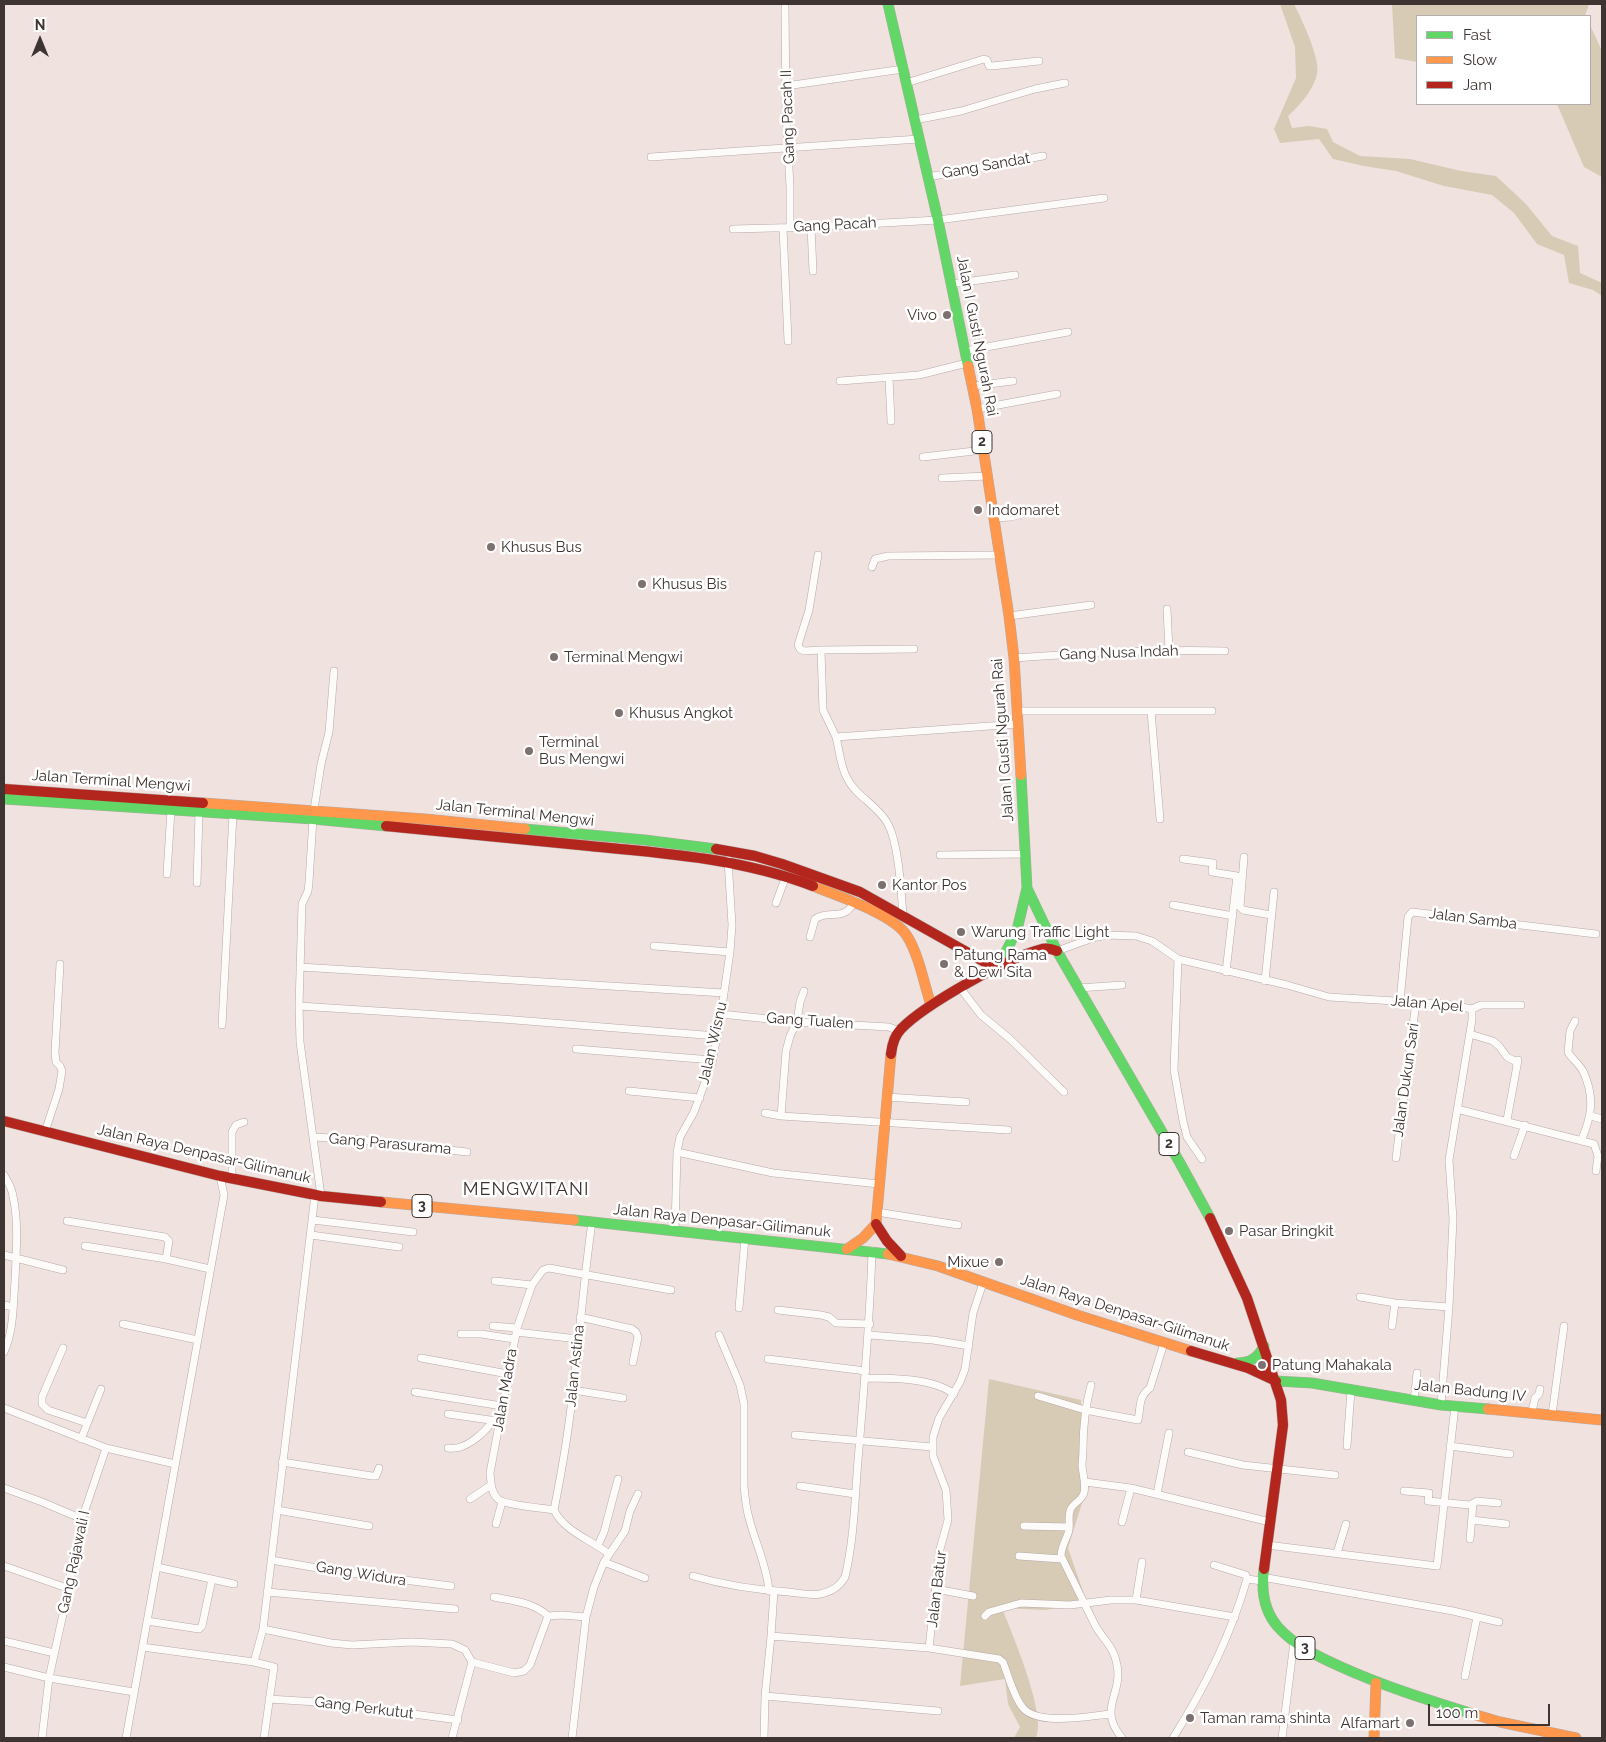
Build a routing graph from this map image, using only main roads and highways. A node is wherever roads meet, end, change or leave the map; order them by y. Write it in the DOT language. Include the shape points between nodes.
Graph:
graph roads {
  1 [pos="888,4"];
  2 [pos="4,789"];
  3 [pos="20,795"];
  4 [pos="4,799"];
  5 [pos="314,814"];
  6 [pos="1027,888"];
  7 [pos="1056,951"];
  8 [pos="997,969"];
  9 [pos="932,1005"];
  10 [pos="4,1121"];
  11 [pos="876,1224"];
  12 [pos="847,1249"];
  13 [pos="901,1256"];
  14 [pos="1264,1346"];
  15 [pos="1234,1363"];
  16 [pos="1276,1381"];
  17 [pos="1602,1420"];
  18 [pos="1376,1683"];
  19 [pos="1374,1738"];
  20 [pos="1576,1738"];
  1 -- 6 [label="main road, Jalan I Gusti Ngurah Rai / 2" via="973,386 1000,555 1014,658"];
  2 -- 3 [label="main road, Jalan Terminal Mengwi"];
  3 -- 4 [label="main road, Jalan Terminal Mengwi"];
  3 -- 5 [label="main road, Jalan Terminal Mengwi"];
  3 -- 5 [label="main road, Jalan Terminal Mengwi" via="199,812"];
  5 -- 8 [label="main road, Jalan Terminal Mengwi" via="426,819 654,842 756,856 860,892"];
  5 -- 9 [label="main road, Jalan Terminal Mengwi" via="728,862 786,876 854,902 901,928 907,935"];
  6 -- 7 [label="main road, 2"];
  6 -- 8 [label="main road, 2" via="1021,921"];
  7 -- 8 [label="main road" via="1037,950"];
  7 -- 14 [label="main road, 2" via="1218,1234 1247,1298"];
  8 -- 9 [label="main road, 2"];
  9 -- 11 [label="main road, 2" via="899,1030 892,1046 884,1123 883,1181"];
  10 -- 12 [label="main road, Jalan Raya Denpasar-Gilimanuk / 3" via="220,1176 318,1196"];
  11 -- 12 [label="main road, Jalan Raya Denpasar-Gilimanuk" via="864,1239"];
  11 -- 13 [label="main road"];
  12 -- 13 [label="main road, Jalan Raya Denpasar-Gilimanuk / 3"];
  13 -- 15 [label="main road, Jalan Raya Denpasar-Gilimanuk"];
  14 -- 15 [label="main road" via="1253,1361"];
  14 -- 16 [label="main road, 3"];
  15 -- 16 [label="main road, Jalan Raya Denpasar-Gilimanuk"];
  16 -- 17 [label="main road, Jalan Badung IV" via="1312,1383 1441,1405"];
  16 -- 18 [label="main road, 3" via="1283,1421 1262,1579 1268,1611 1277,1626 1294,1642"];
  18 -- 19 [label="main road"];
  18 -- 20 [label="main road, 3" via="1500,1722"];
}
